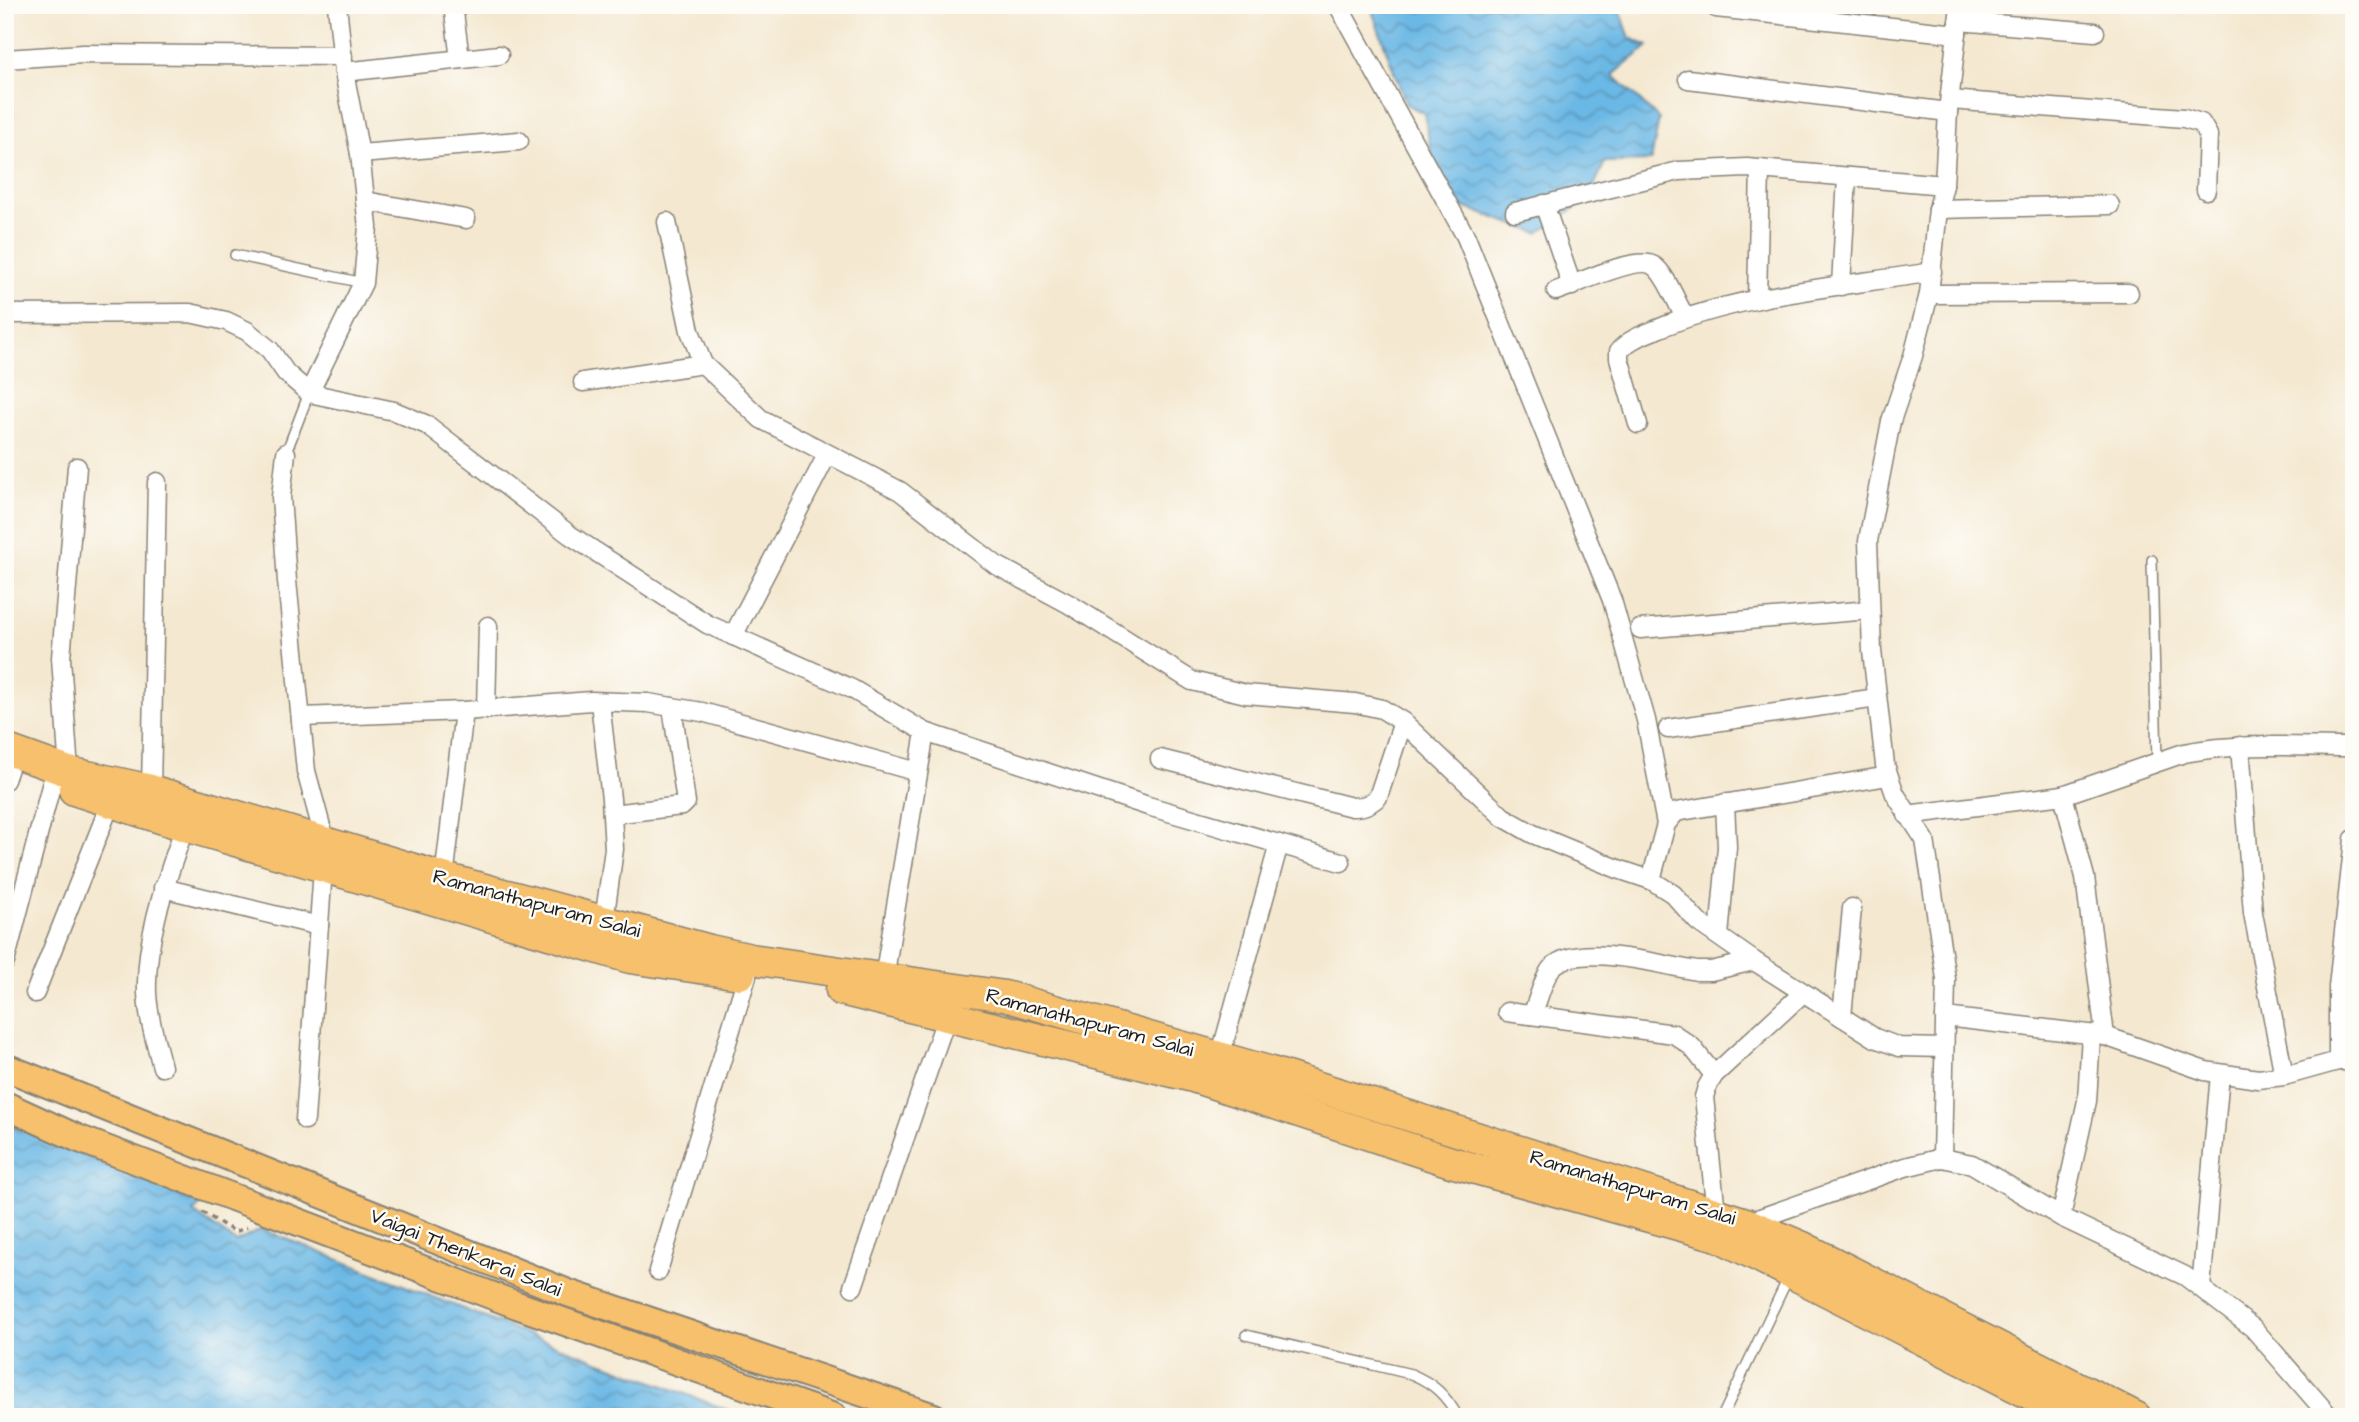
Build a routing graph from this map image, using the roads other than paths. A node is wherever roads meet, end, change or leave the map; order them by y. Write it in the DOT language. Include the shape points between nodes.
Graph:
graph roads {
  1 [pos="337,5"];
  2 [pos="453,5"];
  3 [pos="1338,5"];
  4 [pos="1716,8"];
  5 [pos="1958,20"];
  6 [pos="2095,32"];
  7 [pos="499,55"];
  8 [pos="5,59"];
  9 [pos="460,59"];
  10 [pos="344,64"];
  11 [pos="1688,79"];
  12 [pos="1949,106"];
  13 [pos="519,141"];
  14 [pos="360,154"];
  15 [pos="1760,169"];
  16 [pos="1847,177"];
  17 [pos="1944,185"];
  18 [pos="2206,190"];
  19 [pos="365,201"];
  20 [pos="1544,204"];
  21 [pos="2110,205"];
  22 [pos="1938,209"];
  23 [pos="1515,212"];
  24 [pos="466,219"];
  25 [pos="667,222"];
  26 [pos="234,255"];
  27 [pos="1932,272"];
  28 [pos="363,284"];
  29 [pos="1841,286"];
  30 [pos="2129,293"];
  31 [pos="1929,294"];
  32 [pos="1757,299"];
  33 [pos="5,314"];
  34 [pos="1685,317"];
  35 [pos="703,364"];
  36 [pos="583,382"];
  37 [pos="309,393"];
  38 [pos="1638,424"];
  39 [pos="286,453"];
  40 [pos="827,455"];
  41 [pos="77,467"];
  42 [pos="157,482"];
  43 [pos="2152,560"];
  44 [pos="1870,610"];
  45 [pos="488,626"];
  46 [pos="1640,629"];
  47 [pos="733,636"];
  48 [pos="1877,698"];
  49 [pos="600,702"];
  50 [pos="672,707"];
  51 [pos="486,710"];
  52 [pos="464,711"];
  53 [pos="302,717"];
  54 [pos="1404,722"];
  55 [pos="1668,729"];
  56 [pos="925,732"];
  57 [pos="2240,746"];
  58 [pos="2354,747"];
  59 [pos="1160,759"];
  60 [pos="2157,763"];
  61 [pos="6,766"];
  62 [pos="918,772"];
  63 [pos="1888,776"];
  64 [pos="61,777"];
  65 [pos="151,790"];
  66 [pos="2063,795"];
  67 [pos="111,802"];
  68 [pos="1725,803"];
  69 [pos="612,814"];
  70 [pos="1907,815"];
  71 [pos="1667,824"];
  72 [pos="185,826"];
  73 [pos="2354,839"];
  74 [pos="1279,844"];
  75 [pos="324,854"];
  76 [pos="1341,862"];
  77 [pos="444,878"];
  78 [pos="1651,880"];
  79 [pos="163,888"];
  80 [pos="1852,908"];
  81 [pos="604,921"];
  82 [pos="319,926"];
  83 [pos="1719,936"];
  84 [pos="1754,961"];
  85 [pos="5,962"];
  86 [pos="747,975"];
  87 [pos="884,978"];
  88 [pos="36,993"];
  89 [pos="1803,993"];
  90 [pos="1507,1012"];
  91 [pos="1532,1015"];
  92 [pos="947,1016"];
  93 [pos="1842,1017"];
  94 [pos="1945,1017"];
  95 [pos="2098,1036"];
  96 [pos="1944,1048"];
  97 [pos="1220,1057"];
  98 [pos="2346,1061"];
  99 [pos="5,1067"];
  100 [pos="162,1067"];
  101 [pos="2220,1074"];
  102 [pos="1714,1075"];
  103 [pos="2284,1076"];
  104 [pos="5,1105"];
  105 [pos="305,1120"];
  106 [pos="1942,1158"];
  107 [pos="1716,1213"];
  108 [pos="2061,1217"];
  109 [pos="1746,1223"];
  110 [pos="1797,1260"];
  111 [pos="658,1271"];
  112 [pos="853,1287"];
  113 [pos="2201,1288"];
  114 [pos="1246,1335"];
  115 [pos="834,1417"];
  116 [pos="934,1417"];
  117 [pos="1458,1417"];
  118 [pos="1722,1417"];
  119 [pos="2076,1417"];
  120 [pos="2136,1417"];
  121 [pos="2330,1417"];
  1 -- 10 [label="street"];
  2 -- 9 [label="street"];
  3 -- 71 [label="street" via="1466,237 1592,550 1612,600 1646,720"];
  4 -- 5 [label="street"];
  5 -- 6 [label="street"];
  5 -- 12 [label="street"];
  7 -- 9 [label="street"];
  8 -- 10 [label="street" via="83,54"];
  9 -- 10 [label="street"];
  10 -- 14 [label="street"];
  11 -- 12 [label="street"];
  12 -- 17 [label="street"];
  12 -- 18 [label="street" via="2184,118 2201,123 2208,135"];
  13 -- 14 [label="street"];
  14 -- 19 [label="street"];
  15 -- 16 [label="street"];
  15 -- 20 [label="street" via="1679,171"];
  15 -- 32 [label="street"];
  16 -- 17 [label="street"];
  16 -- 29 [label="street"];
  17 -- 22 [label="street"];
  19 -- 24 [label="street"];
  19 -- 28 [label="street" via="368,227"];
  20 -- 23 [label="street"];
  20 -- 34 [label="street" via="1564,289 1628,265 1652,263"];
  21 -- 22 [label="street"];
  22 -- 27 [label="street"];
  25 -- 35 [label="street" via="690,331"];
  26 -- 28 [label="lane"];
  27 -- 29 [label="street"];
  27 -- 31 [label="street"];
  28 -- 37 [label="street"];
  29 -- 32 [label="street"];
  30 -- 31 [label="street"];
  31 -- 44 [label="street" via="1891,421 1868,541"];
  32 -- 34 [label="street"];
  33 -- 37 [label="street" via="190,313 226,321 270,350 286,373"];
  34 -- 38 [label="street" via="1619,351"];
  35 -- 36 [label="street"];
  35 -- 40 [label="street" via="761,419"];
  37 -- 39 [label="lane"];
  37 -- 47 [label="street" via="394,411 427,425 570,535"];
  39 -- 53 [label="street" via="281,496"];
  40 -- 47 [label="street"];
  40 -- 54 [label="street" via="900,491 996,565 1069,604 1192,681 1246,694 1355,703 1382,709"];
  41 -- 64 [label="street" via="61,658"];
  42 -- 65 [label="street"];
  43 -- 60 [label="lane"];
  44 -- 46 [label="street"];
  44 -- 48 [label="street"];
  45 -- 51 [label="street"];
  47 -- 56 [label="street" via="852,689"];
  48 -- 55 [label="street"];
  48 -- 63 [label="street"];
  49 -- 50 [label="street"];
  49 -- 51 [label="street"];
  49 -- 69 [label="street"];
  50 -- 62 [label="street"];
  50 -- 69 [label="street" via="686,803"];
  51 -- 52 [label="street"];
  52 -- 53 [label="street"];
  52 -- 77 [label="street"];
  53 -- 75 [label="street" via="306,771"];
  54 -- 59 [label="street" via="1378,797 1362,807"];
  54 -- 78 [label="street" via="1503,817 1533,834"];
  56 -- 62 [label="street"];
  56 -- 74 [label="street"];
  57 -- 58 [label="street"];
  57 -- 60 [label="street" via="2184,753"];
  57 -- 103 [label="street" via="2253,914"];
  60 -- 66 [label="street"];
  61 -- 64 [label="highway, Ramanathapuram Salai"];
  62 -- 87 [label="street"];
  63 -- 68 [label="street"];
  63 -- 70 [label="street"];
  64 -- 65 [label="highway, Ramanathapuram Salai"];
  64 -- 67 [label="highway, Ramanathapuram Salai"];
  64 -- 85 [label="street"];
  65 -- 75 [label="highway, Ramanathapuram Salai"];
  66 -- 70 [label="street"];
  66 -- 95 [label="street" via="2085,877"];
  67 -- 72 [label="highway, Ramanathapuram Salai"];
  67 -- 88 [label="street"];
  68 -- 71 [label="street" via="1676,812"];
  68 -- 83 [label="street" via="1727,847"];
  69 -- 81 [label="street" via="614,849"];
  70 -- 94 [label="street" via="1921,832 1928,852 1946,979"];
  71 -- 78 [label="street"];
  72 -- 75 [label="highway, Ramanathapuram Salai"];
  72 -- 79 [label="street"];
  73 -- 98 [label="street" via="2338,987"];
  74 -- 76 [label="street"];
  74 -- 97 [label="street"];
  75 -- 77 [label="highway, Ramanathapuram Salai"];
  75 -- 82 [label="street"];
  75 -- 86 [label="highway, Ramanathapuram Salai" via="630,958"];
  77 -- 81 [label="highway, Ramanathapuram Salai"];
  78 -- 83 [label="street"];
  79 -- 82 [label="street"];
  79 -- 100 [label="street" via="147,994"];
  80 -- 93 [label="street"];
  81 -- 87 [label="highway, Ramanathapuram Salai" via="751,959"];
  82 -- 105 [label="street"];
  83 -- 84 [label="street"];
  84 -- 89 [label="street"];
  84 -- 91 [label="street" via="1697,971 1594,954 1568,958 1551,970"];
  86 -- 92 [label="highway, Ramanathapuram Salai" via="853,992"];
  86 -- 111 [label="street"];
  87 -- 97 [label="highway, Ramanathapuram Salai" via="1005,996"];
  89 -- 93 [label="street"];
  89 -- 102 [label="street"];
  90 -- 91 [label="street"];
  91 -- 102 [label="street" via="1674,1034 1692,1047"];
  92 -- 110 [label="highway, Ramanathapuram Salai" via="1193,1077 1451,1161"];
  92 -- 112 [label="street"];
  93 -- 96 [label="street" via="1899,1047"];
  94 -- 95 [label="street"];
  94 -- 96 [label="street"];
  95 -- 101 [label="street"];
  95 -- 108 [label="street"];
  96 -- 106 [label="street"];
  97 -- 107 [label="highway, Ramanathapuram Salai"];
  98 -- 103 [label="street"];
  99 -- 116 [label="main road, Vaigai Thenkarai Salai" via="568,1293"];
  101 -- 103 [label="street" via="2258,1079"];
  101 -- 113 [label="street"];
  102 -- 107 [label="street" via="1704,1097"];
  104 -- 115 [label="main road, Vaigai Thenkarai Salai" via="77,1138 517,1305"];
  106 -- 108 [label="street" via="1972,1164"];
  106 -- 109 [label="street"];
  107 -- 109 [label="highway, Ramanathapuram Salai"];
  108 -- 113 [label="street"];
  109 -- 110 [label="highway, Ramanathapuram Salai"];
  110 -- 118 [label="lane"];
  110 -- 119 [label="highway, Ramanathapuram Salai"];
  110 -- 120 [label="highway, Ramanathapuram Salai"];
  113 -- 121 [label="street" via="2253,1328"];
  114 -- 117 [label="lane" via="1410,1374 1429,1382 1449,1400"];
}
